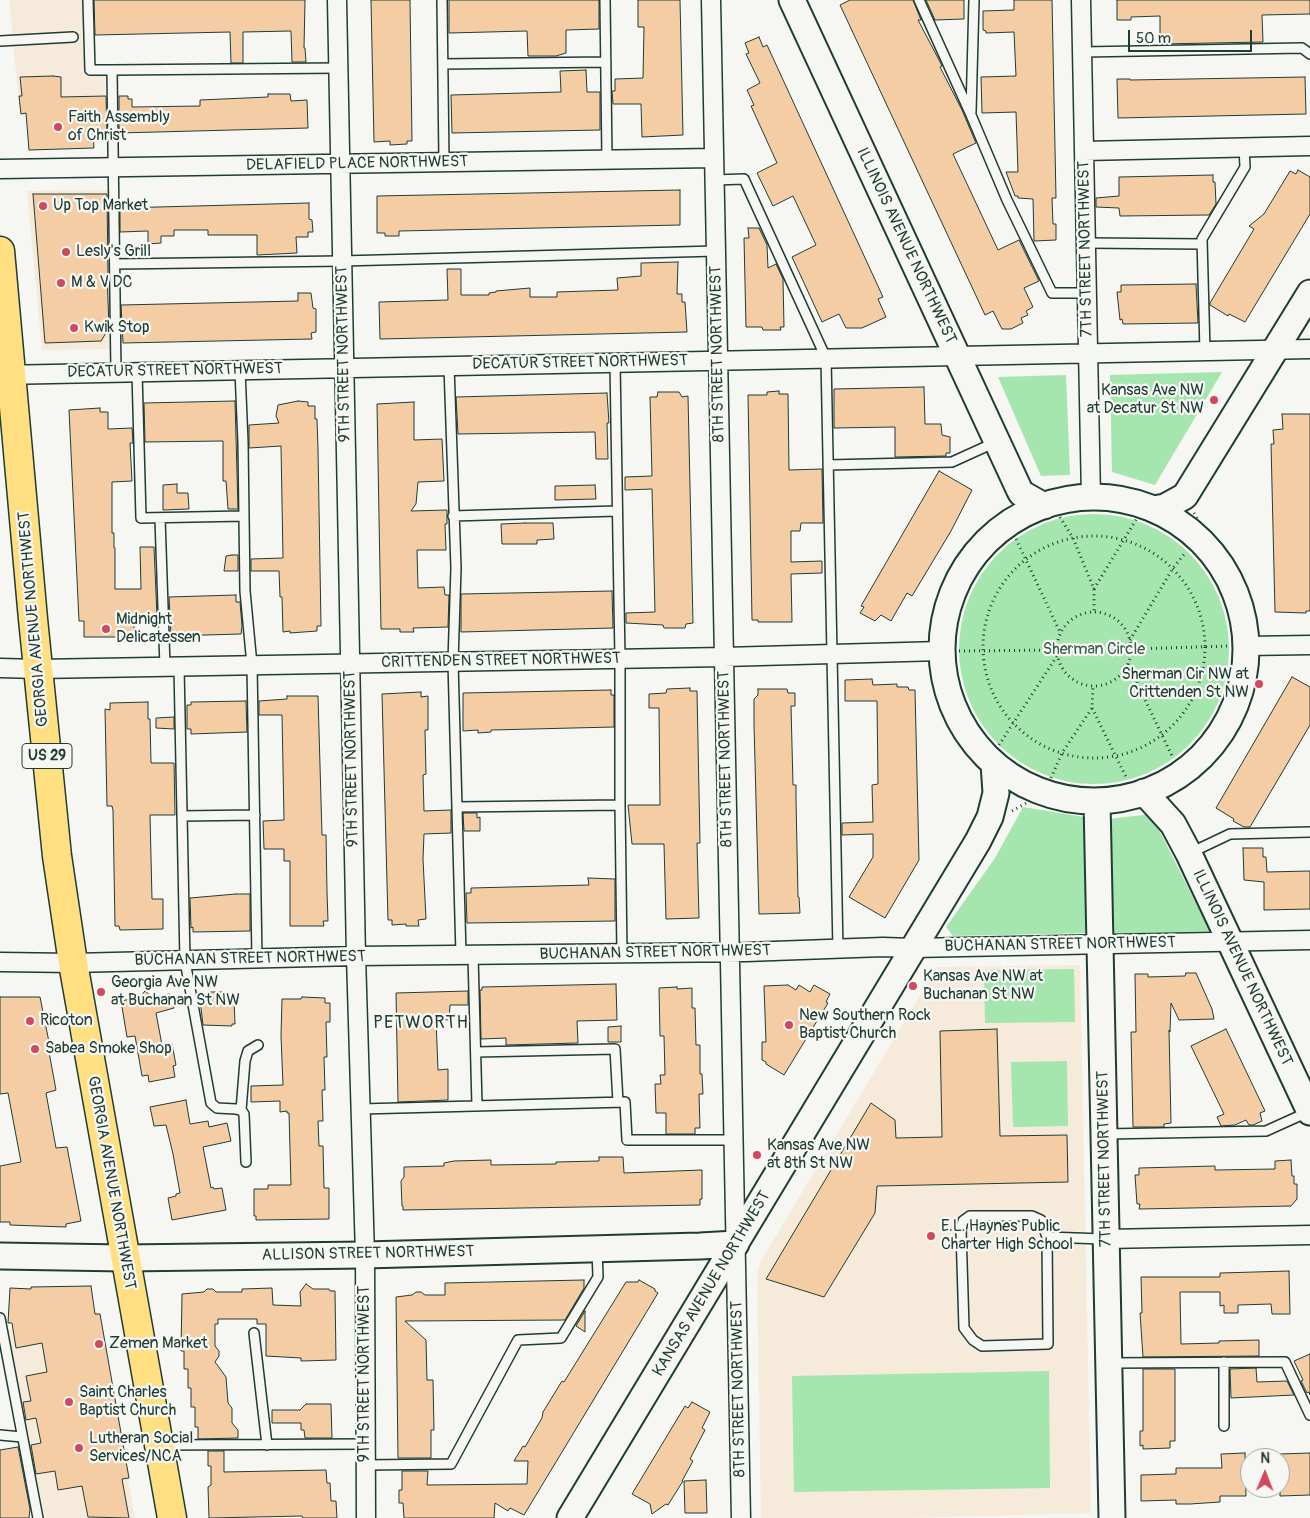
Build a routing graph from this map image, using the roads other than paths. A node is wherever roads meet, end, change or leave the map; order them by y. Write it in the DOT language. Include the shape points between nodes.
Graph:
graph roads {
  1 [pos="88,0"];
  2 [pos="337,0"];
  3 [pos="442,0"];
  4 [pos="605,0"];
  5 [pos="711,0"];
  6 [pos="792,0"];
  7 [pos="919,0"];
  8 [pos="974,0"];
  9 [pos="1081,0"];
  10 [pos="73,37"];
  11 [pos="0,41"];
  12 [pos="1082,52"];
  13 [pos="1310,54"];
  14 [pos="606,62"];
  15 [pos="443,64"];
  16 [pos="338,68"];
  17 [pos="112,70"];
  18 [pos="971,115"];
  19 [pos="1310,146"];
  20 [pos="1244,147"];
  21 [pos="1084,151"];
  22 [pos="714,158"];
  23 [pos="607,160"];
  24 [pos="444,162"];
  25 [pos="340,164"];
  26 [pos="113,168"];
  27 [pos="0,169"];
  28 [pos="714,180"];
  29 [pos="1086,243"];
  30 [pos="1202,244"];
  31 [pos="0,250"];
  32 [pos="716,251"];
  33 [pos="342,261"];
  34 [pos="115,264"];
  35 [pos="1087,293"];
  36 [pos="1310,293"];
  37 [pos="1310,348"];
  38 [pos="1276,349"];
  39 [pos="1205,351"];
  40 [pos="1088,353"];
  41 [pos="957,356"];
  42 [pos="826,358"];
  43 [pos="718,361"];
  44 [pos="615,363"];
  45 [pos="449,366"];
  46 [pos="344,368"];
  47 [pos="240,370"];
  48 [pos="137,372"];
  49 [pos="116,373"];
  50 [pos="6,375"];
  51 [pos="997,441"];
  52 [pos="828,465"];
  53 [pos="1021,493"];
  54 [pos="1090,493"];
  55 [pos="1183,498"];
  56 [pos="1053,505"];
  57 [pos="1144,508"];
  58 [pos="616,511"];
  59 [pos="244,516"];
  60 [pos="453,516"];
  61 [pos="160,518"];
  62 [pos="1009,527"];
  63 [pos="1197,544"];
  64 [pos="1310,645"];
  65 [pos="1238,646"];
  66 [pos="950,651"];
  67 [pos="833,655"];
  68 [pos="724,657"];
  69 [pos="620,659"];
  70 [pos="453,662"];
  71 [pos="350,664"];
  72 [pos="252,665"];
  73 [pos="172,667"];
  74 [pos="0,668"];
  75 [pos="38,669"];
  76 [pos="996,755"];
  77 [pos="1181,769"];
  78 [pos="1136,786"];
  79 [pos="1046,789"];
  80 [pos="1091,803"];
  81 [pos="620,805"];
  82 [pos="457,807"];
  83 [pos="255,815"];
  84 [pos="182,816"];
  85 [pos="990,817"];
  86 [pos="1174,824"];
  87 [pos="1310,832"];
  88 [pos="1189,854"];
  89 [pos="1310,940"];
  90 [pos="1230,941"];
  91 [pos="1100,944"];
  92 [pos="913,948"];
  93 [pos="838,950"];
  94 [pos="730,952"];
  95 [pos="622,953"];
  96 [pos="467,955"];
  97 [pos="356,956"];
  98 [pos="257,959"];
  99 [pos="185,961"];
  100 [pos="0,962"];
  101 [pos="73,963"];
  102 [pos="258,1045"];
  103 [pos="476,1052"];
  104 [pos="618,1102"];
  105 [pos="477,1106"];
  106 [pos="361,1109"];
  107 [pos="241,1110"];
  108 [pos="1310,1112"];
  109 [pos="1105,1134"];
  110 [pos="734,1140"];
  111 [pos="246,1162"];
  112 [pos="1310,1235"];
  113 [pos="1047,1237"];
  114 [pos="1106,1239"];
  115 [pos="736,1244"];
  116 [pos="597,1248"];
  117 [pos="365,1255"];
  118 [pos="0,1256"];
  119 [pos="124,1258"];
  120 [pos="0,1318"];
  121 [pos="254,1333"];
  122 [pos="1224,1362"];
  123 [pos="1109,1363"];
  124 [pos="0,1368"];
  125 [pos="10,1368"];
  126 [pos="1310,1415"];
  127 [pos="1224,1426"];
  128 [pos="0,1435"];
  129 [pos="22,1436"];
  130 [pos="366,1444"];
  131 [pos="158,1445"];
  132 [pos="267,1445"];
  133 [pos="366,1465"];
  134 [pos="38,1518"];
  135 [pos="172,1518"];
  136 [pos="366,1518"];
  137 [pos="570,1518"];
  138 [pos="741,1518"];
  139 [pos="1112,1518"];
  1 -- 17 [label="lane" via="90,70"];
  2 -- 16 [label="street, 9TH STREET NORTHWEST"];
  3 -- 15 [label="lane"];
  4 -- 14 [label="lane"];
  5 -- 22 [label="street, 8TH STREET NORTHWEST"];
  6 -- 41 [label="street, ILLINOIS AVENUE NORTHWEST"];
  7 -- 18 [label="lane"];
  8 -- 18 [label="lane"];
  9 -- 12 [label="street, 7TH STREET NORTHWEST"];
  10 -- 11 [label="lane"];
  12 -- 13 [label="lane" via="1302,48"];
  12 -- 21 [label="street, 7TH STREET NORTHWEST"];
  14 -- 15 [label="lane"];
  14 -- 23 [label="lane"];
  15 -- 24 [label="lane"];
  16 -- 17 [label="lane"];
  16 -- 25 [label="street, 9TH STREET NORTHWEST"];
  17 -- 26 [label="lane"];
  18 -- 35 [label="lane" via="1007,200 1052,292"];
  19 -- 20 [label="street"];
  20 -- 21 [label="street"];
  20 -- 30 [label="lane" via="1245,167"];
  21 -- 29 [label="street, 7TH STREET NORTHWEST"];
  22 -- 23 [label="street, DELAFIELD PLACE NORTHWEST"];
  22 -- 28 [label="street, 8TH STREET NORTHWEST"];
  23 -- 24 [label="street, DELAFIELD PLACE NORTHWEST"];
  24 -- 25 [label="street, DELAFIELD PLACE NORTHWEST"];
  25 -- 26 [label="street, DELAFIELD PLACE NORTHWEST"];
  25 -- 33 [label="street, 9TH STREET NORTHWEST"];
  26 -- 27 [label="street, DELAFIELD PLACE NORTHWEST"];
  26 -- 34 [label="lane"];
  28 -- 32 [label="street, 8TH STREET NORTHWEST"];
  28 -- 42 [label="lane" via="744,178"];
  29 -- 30 [label="lane"];
  29 -- 35 [label="street, 7TH STREET NORTHWEST"];
  30 -- 39 [label="lane"];
  31 -- 50 [label="highway, GEORGIA AVENUE NORTHWEST / US 29"];
  32 -- 33 [label="lane"];
  32 -- 43 [label="street, 8TH STREET NORTHWEST"];
  33 -- 34 [label="lane"];
  33 -- 46 [label="street, 9TH STREET NORTHWEST"];
  34 -- 49 [label="lane"];
  35 -- 40 [label="street, 7TH STREET NORTHWEST"];
  36 -- 38 [label="street"];
  37 -- 38 [label="street, DECATUR STREET NORTHWEST"];
  38 -- 39 [label="street, DECATUR STREET NORTHWEST"];
  38 -- 55 [label="street"];
  39 -- 40 [label="street, DECATUR STREET NORTHWEST"];
  40 -- 41 [label="street, DECATUR STREET NORTHWEST"];
  40 -- 54 [label="street, 7TH STREET NORTHWEST"];
  41 -- 42 [label="street, DECATUR STREET NORTHWEST"];
  41 -- 51 [label="street, ILLINOIS AVENUE NORTHWEST"];
  42 -- 43 [label="street, DECATUR STREET NORTHWEST"];
  42 -- 52 [label="lane"];
  43 -- 44 [label="street, DECATUR STREET NORTHWEST"];
  43 -- 68 [label="street, 8TH STREET NORTHWEST"];
  44 -- 45 [label="street, DECATUR STREET NORTHWEST"];
  44 -- 58 [label="lane"];
  45 -- 46 [label="street, DECATUR STREET NORTHWEST"];
  45 -- 60 [label="lane"];
  46 -- 47 [label="street, DECATUR STREET NORTHWEST"];
  46 -- 71 [label="street, 9TH STREET NORTHWEST"];
  47 -- 48 [label="street, DECATUR STREET NORTHWEST"];
  47 -- 59 [label="lane"];
  48 -- 49 [label="street, DECATUR STREET NORTHWEST"];
  48 -- 61 [label="lane" via="140,518"];
  49 -- 50 [label="street, DECATUR STREET NORTHWEST"];
  50 -- 75 [label="highway, GEORGIA AVENUE NORTHWEST / US 29"];
  51 -- 52 [label="lane" via="952,462"];
  51 -- 53 [label="street, ILLINOIS AVENUE NORTHWEST"];
  52 -- 67 [label="lane"];
  53 -- 56 [label="street"];
  53 -- 62 [label="street"];
  54 -- 56 [label="street"];
  54 -- 57 [label="street"];
  55 -- 57 [label="street" via="1165,507"];
  55 -- 63 [label="street" via="1183,516"];
  56 -- 62 [label="street"];
  57 -- 63 [label="street" via="1173,520"];
  58 -- 60 [label="lane"];
  58 -- 69 [label="lane"];
  59 -- 61 [label="lane"];
  59 -- 72 [label="lane" via="245,591"];
  60 -- 70 [label="lane" via="456,568"];
  61 -- 73 [label="lane"];
  62 -- 66 [label="street" via="974,556 956,583 946,614"];
  63 -- 65 [label="street" via="1228,578 1237,597 1243,617"];
  64 -- 65 [label="street"];
  65 -- 77 [label="street" via="1243,680 1238,700 1218,737 1205,753"];
  66 -- 67 [label="street, CRITTENDEN STREET NORTHWEST"];
  66 -- 76 [label="street" via="943,670 954,709 970,741"];
  67 -- 68 [label="street, CRITTENDEN STREET NORTHWEST"];
  67 -- 93 [label="lane"];
  68 -- 69 [label="street, CRITTENDEN STREET NORTHWEST"];
  68 -- 94 [label="street, 8TH STREET NORTHWEST"];
  69 -- 70 [label="street, CRITTENDEN STREET NORTHWEST"];
  69 -- 81 [label="lane"];
  70 -- 71 [label="street, CRITTENDEN STREET NORTHWEST"];
  70 -- 82 [label="lane"];
  71 -- 72 [label="street, CRITTENDEN STREET NORTHWEST"];
  71 -- 97 [label="street, 9TH STREET NORTHWEST"];
  72 -- 73 [label="street, CRITTENDEN STREET NORTHWEST"];
  72 -- 83 [label="lane"];
  73 -- 75 [label="street, CRITTENDEN STREET NORTHWEST"];
  73 -- 84 [label="lane"];
  74 -- 75 [label="street, CRITTENDEN STREET NORTHWEST"];
  75 -- 101 [label="highway, GEORGIA AVENUE NORTHWEST / US 29" via="57,856"];
  76 -- 79 [label="street" via="1028,786"];
  76 -- 85 [label="street, KANSAS AVENUE NORTHWEST" via="996,793"];
  77 -- 78 [label="street"];
  77 -- 86 [label="street, ILLINOIS AVENUE NORTHWEST" via="1173,784"];
  78 -- 80 [label="street" via="1130,797"];
  78 -- 86 [label="street, ILLINOIS AVENUE NORTHWEST"];
  79 -- 80 [label="street"];
  79 -- 85 [label="street, KANSAS AVENUE NORTHWEST" via="1029,790"];
  80 -- 91 [label="street, 7TH STREET NORTHWEST"];
  81 -- 82 [label="lane"];
  81 -- 95 [label="lane"];
  82 -- 96 [label="lane"];
  83 -- 84 [label="lane"];
  83 -- 98 [label="lane"];
  84 -- 99 [label="lane"];
  85 -- 92 [label="street, KANSAS AVENUE NORTHWEST"];
  86 -- 88 [label="street, ILLINOIS AVENUE NORTHWEST"];
  87 -- 88 [label="lane" via="1230,834"];
  88 -- 90 [label="street, ILLINOIS AVENUE NORTHWEST"];
  89 -- 90 [label="street, BUCHANAN STREET NORTHWEST"];
  90 -- 91 [label="street, BUCHANAN STREET NORTHWEST"];
  90 -- 108 [label="street, ILLINOIS AVENUE NORTHWEST"];
  91 -- 92 [label="street, BUCHANAN STREET NORTHWEST"];
  91 -- 109 [label="street, 7TH STREET NORTHWEST"];
  92 -- 93 [label="street, BUCHANAN STREET NORTHWEST"];
  92 -- 115 [label="street, KANSAS AVENUE NORTHWEST"];
  93 -- 94 [label="street, BUCHANAN STREET NORTHWEST"];
  94 -- 95 [label="street, BUCHANAN STREET NORTHWEST"];
  94 -- 110 [label="street, 8TH STREET NORTHWEST"];
  95 -- 96 [label="street, BUCHANAN STREET NORTHWEST"];
  96 -- 97 [label="street, BUCHANAN STREET NORTHWEST"];
  96 -- 103 [label="lane"];
  97 -- 98 [label="street, BUCHANAN STREET NORTHWEST"];
  97 -- 106 [label="street, 9TH STREET NORTHWEST"];
  98 -- 99 [label="street, BUCHANAN STREET NORTHWEST"];
  99 -- 101 [label="street, BUCHANAN STREET NORTHWEST"];
  99 -- 107 [label="lane" via="211,1103 217,1108"];
  100 -- 101 [label="street, BUCHANAN STREET NORTHWEST"];
  101 -- 119 [label="highway, GEORGIA AVENUE NORTHWEST / US 29"];
  102 -- 107 [label="lane" via="248,1051 245,1061"];
  103 -- 104 [label="lane" via="615,1049"];
  103 -- 105 [label="lane"];
  104 -- 105 [label="lane"];
  104 -- 110 [label="lane" via="625,1102 627,1140"];
  105 -- 106 [label="lane"];
  106 -- 117 [label="street, 9TH STREET NORTHWEST"];
  107 -- 111 [label="lane" via="244,1114"];
  108 -- 109 [label="lane" via="1266,1131"];
  109 -- 114 [label="street, 7TH STREET NORTHWEST"];
  110 -- 115 [label="street, 8TH STREET NORTHWEST"];
  112 -- 114 [label="street"];
  113 -- 113 [label="lane" via="1041,1220 1032,1216 970,1216 963,1221 964,1328 982,1346 1048,1344"];
  113 -- 114 [label="lane"];
  114 -- 123 [label="street, 7TH STREET NORTHWEST"];
  115 -- 116 [label="street, ALLISON STREET NORTHWEST"];
  115 -- 137 [label="street, KANSAS AVENUE NORTHWEST"];
  115 -- 138 [label="street, 8TH STREET NORTHWEST"];
  116 -- 117 [label="street, ALLISON STREET NORTHWEST"];
  116 -- 133 [label="lane" via="598,1277 561,1338 518,1340 451,1464"];
  117 -- 119 [label="street, ALLISON STREET NORTHWEST"];
  117 -- 130 [label="street, 9TH STREET NORTHWEST"];
  118 -- 119 [label="street, ALLISON STREET NORTHWEST"];
  119 -- 131 [label="highway, GEORGIA AVENUE NORTHWEST / US 29"];
  120 -- 125 [label="lane"];
  121 -- 132 [label="lane"];
  122 -- 123 [label="lane"];
  122 -- 126 [label="lane" via="1285,1362"];
  122 -- 127 [label="lane"];
  123 -- 139 [label="street, 7TH STREET NORTHWEST"];
  124 -- 125 [label="lane"];
  125 -- 129 [label="lane"];
  128 -- 129 [label="lane"];
  129 -- 134 [label="lane"];
  130 -- 132 [label="lane"];
  130 -- 133 [label="street, 9TH STREET NORTHWEST"];
  131 -- 132 [label="lane"];
  131 -- 135 [label="highway, GEORGIA AVENUE NORTHWEST / US 29"];
  133 -- 136 [label="street, 9TH STREET NORTHWEST"];
}
